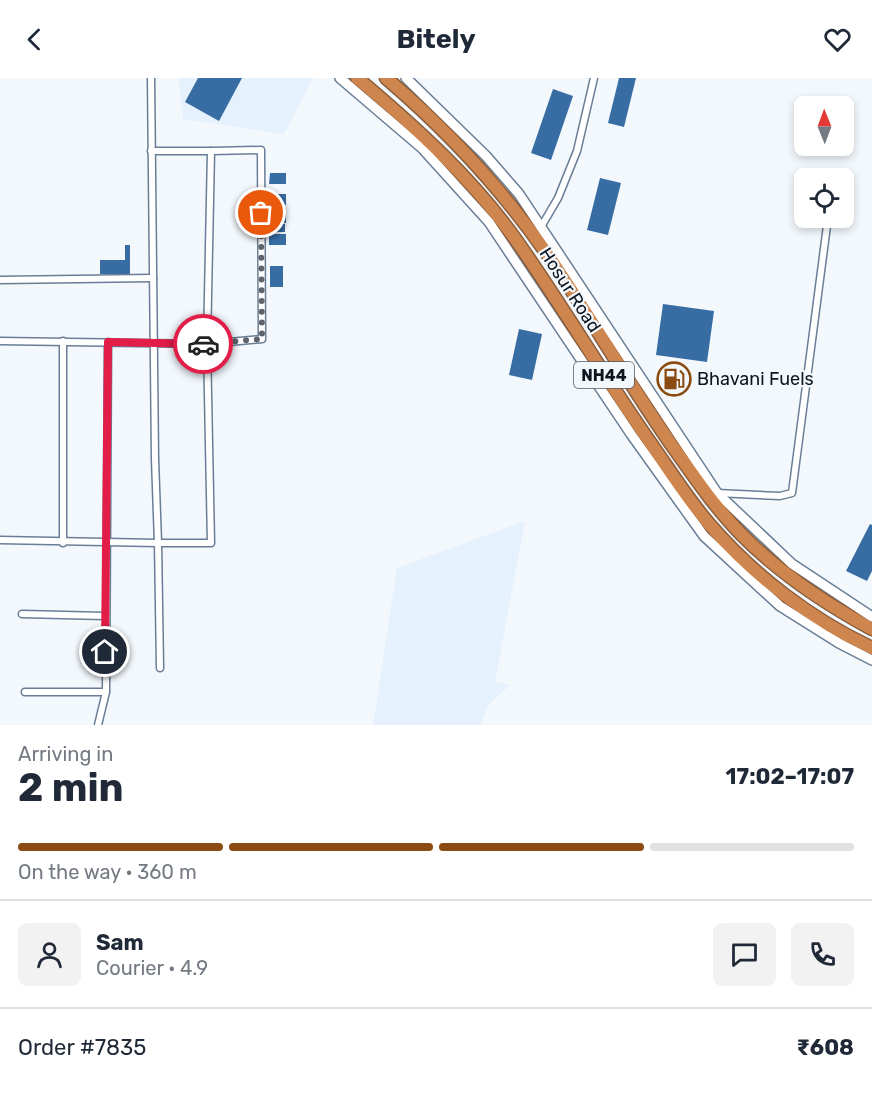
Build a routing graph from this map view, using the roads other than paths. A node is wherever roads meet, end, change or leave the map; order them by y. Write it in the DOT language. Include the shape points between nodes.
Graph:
graph roads {
  1 [pos="151,78"];
  2 [pos="340,78"];
  3 [pos="357,78"];
  4 [pos="386,78"];
  5 [pos="406,78"];
  6 [pos="594,78"];
  7 [pos="151,151"];
  8 [pos="211,151"];
  9 [pos="541,227"];
  10 [pos="827,228"];
  11 [pos="153,278"];
  12 [pos="0,280"];
  13 [pos="0,341"];
  14 [pos="63,341"];
  15 [pos="108,342"];
  16 [pos="153,344"];
  17 [pos="207,344"];
  18 [pos="717,493"];
  19 [pos="0,540"];
  20 [pos="63,543"];
  21 [pos="105,543"];
  22 [pos="158,543"];
  23 [pos="22,614"];
  24 [pos="105,616"];
  25 [pos="872,617"];
  26 [pos="872,629"];
  27 [pos="872,648"];
  28 [pos="872,660"];
  29 [pos="160,668"];
  30 [pos="25,692"];
  31 [pos="106,692"];
  32 [pos="98,725"];
  1 -- 7 [label="street"];
  2 -- 28 [label="street" via="422,148 489,222 704,536 780,606"];
  3 -- 27 [label="highway, Hosur Road / NH44" via="444,158 508,230 629,413 710,525 777,588 812,614"];
  4 -- 26 [label="highway, Hosur Road / NH44" via="460,148 522,219 560,272 622,373 722,513 792,578"];
  5 -- 9 [label="street" via="486,156"];
  6 -- 9 [label="street" via="577,151"];
  7 -- 8 [label="street"];
  7 -- 11 [label="street"];
  8 -- 17 [label="street"];
  8 -- 17 [label="street" via="261,150 262,339"];
  9 -- 18 [label="street"];
  10 -- 18 [label="street" via="792,493"];
  11 -- 12 [label="street"];
  11 -- 16 [label="street"];
  13 -- 14 [label="street"];
  14 -- 15 [label="street"];
  14 -- 20 [label="street"];
  15 -- 16 [label="street"];
  15 -- 21 [label="street"];
  16 -- 17 [label="street"];
  16 -- 22 [label="street"];
  17 -- 22 [label="street" via="211,543"];
  18 -- 25 [label="street" via="792,564"];
  19 -- 20 [label="street"];
  20 -- 21 [label="street"];
  21 -- 22 [label="street"];
  21 -- 24 [label="street"];
  22 -- 29 [label="street"];
  23 -- 24 [label="street"];
  24 -- 31 [label="street"];
  30 -- 31 [label="street"];
  31 -- 32 [label="street"];
}
